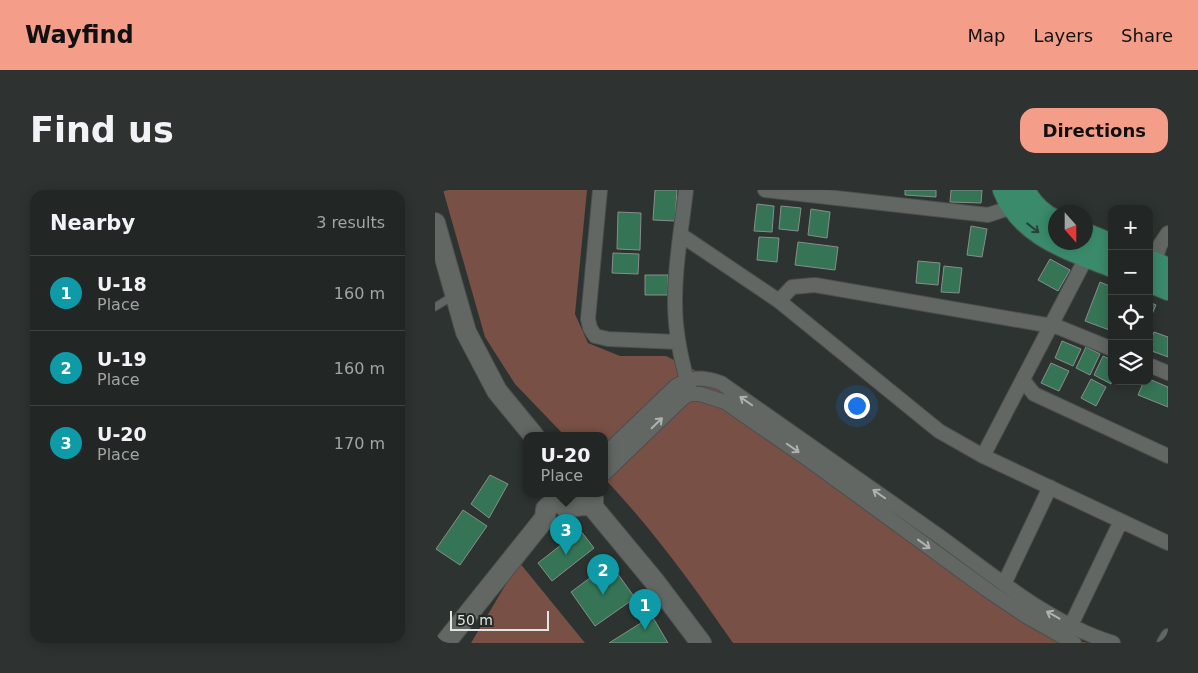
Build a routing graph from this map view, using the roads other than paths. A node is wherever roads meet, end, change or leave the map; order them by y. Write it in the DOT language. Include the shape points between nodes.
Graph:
graph roads {
  1 [pos="599,190"];
  2 [pos="686,190"];
  3 [pos="765,190"];
  4 [pos="1013,196"];
  5 [pos="1048,217"];
  6 [pos="435,222"];
  7 [pos="1168,233"];
  8 [pos="681,235"];
  9 [pos="1048,238"];
  10 [pos="1093,245"];
  11 [pos="1108,246"];
  12 [pos="1084,250"];
  13 [pos="1092,250"];
  14 [pos="1108,263"];
  15 [pos="1155,269"];
  16 [pos="1168,289"];
  17 [pos="455,294"];
  18 [pos="779,301"];
  19 [pos="435,307"];
  20 [pos="1051,326"];
  21 [pos="678,342"];
  22 [pos="1108,348"];
  23 [pos="1153,367"];
  24 [pos="1168,373"];
  25 [pos="687,380"];
  26 [pos="1023,380"];
  27 [pos="691,394"];
  28 [pos="531,432"];
  29 [pos="608,451"];
  30 [pos="983,456"];
  31 [pos="1168,456"];
  32 [pos="608,470"];
  33 [pos="1050,487"];
  34 [pos="578,497"];
  35 [pos="588,497"];
  36 [pos="560,499"];
  37 [pos="1121,521"];
  38 [pos="1168,543"];
  39 [pos="1004,584"];
  40 [pos="1071,625"];
  41 [pos="1168,636"];
  42 [pos="445,643"];
  43 [pos="701,643"];
  44 [pos="1074,643"];
  45 [pos="1113,643"];
  46 [pos="1164,643"];
  1 -- 21 [label="street" via="590,328 595,336 608,339"];
  2 -- 8 [label="street"];
  3 -- 4 [label="street" via="988,215"];
  4 -- 5 [label="main road"];
  4 -- 9 [label="main road, one-way" via="1020,218"];
  6 -- 17 [label="street"];
  7 -- 15 [label="street" via="1160,244"];
  8 -- 18 [label="street"];
  8 -- 21 [label="street" via="676,290"];
  10 -- 11 [label="main road"];
  12 -- 20 [label="street"];
  13 -- 14 [label="main road"];
  15 -- 16 [label="main road"];
  17 -- 19 [label="lane"];
  17 -- 28 [label="street" via="466,332 497,391"];
  18 -- 20 [label="street" via="792,288 815,285"];
  18 -- 30 [label="street" via="939,431"];
  20 -- 22 [label="street"];
  20 -- 26 [label="street"];
  21 -- 25 [label="street"];
  23 -- 24 [label="street"];
  25 -- 27 [label="street"];
  25 -- 29 [label="street" via="676,386"];
  39 -- 25 [label="street, one-way" via="721,383 697,377"];
  26 -- 30 [label="street"];
  26 -- 31 [label="street" via="1034,394"];
  32 -- 27 [label="street, one-way"];
  27 -- 44 [label="street, one-way" via="708,395 725,402 986,589"];
  30 -- 33 [label="street"];
  33 -- 37 [label="street"];
  33 -- 39 [label="street"];
  34 -- 36 [label="street"];
  35 -- 43 [label="street"];
  36 -- 42 [label="street" via="555,517 545,518"];
  37 -- 38 [label="street"];
  37 -- 40 [label="street"];
  40 -- 39 [label="street, one-way"];
  40 -- 45 [label="street"];
  41 -- 46 [label="street"];
}
